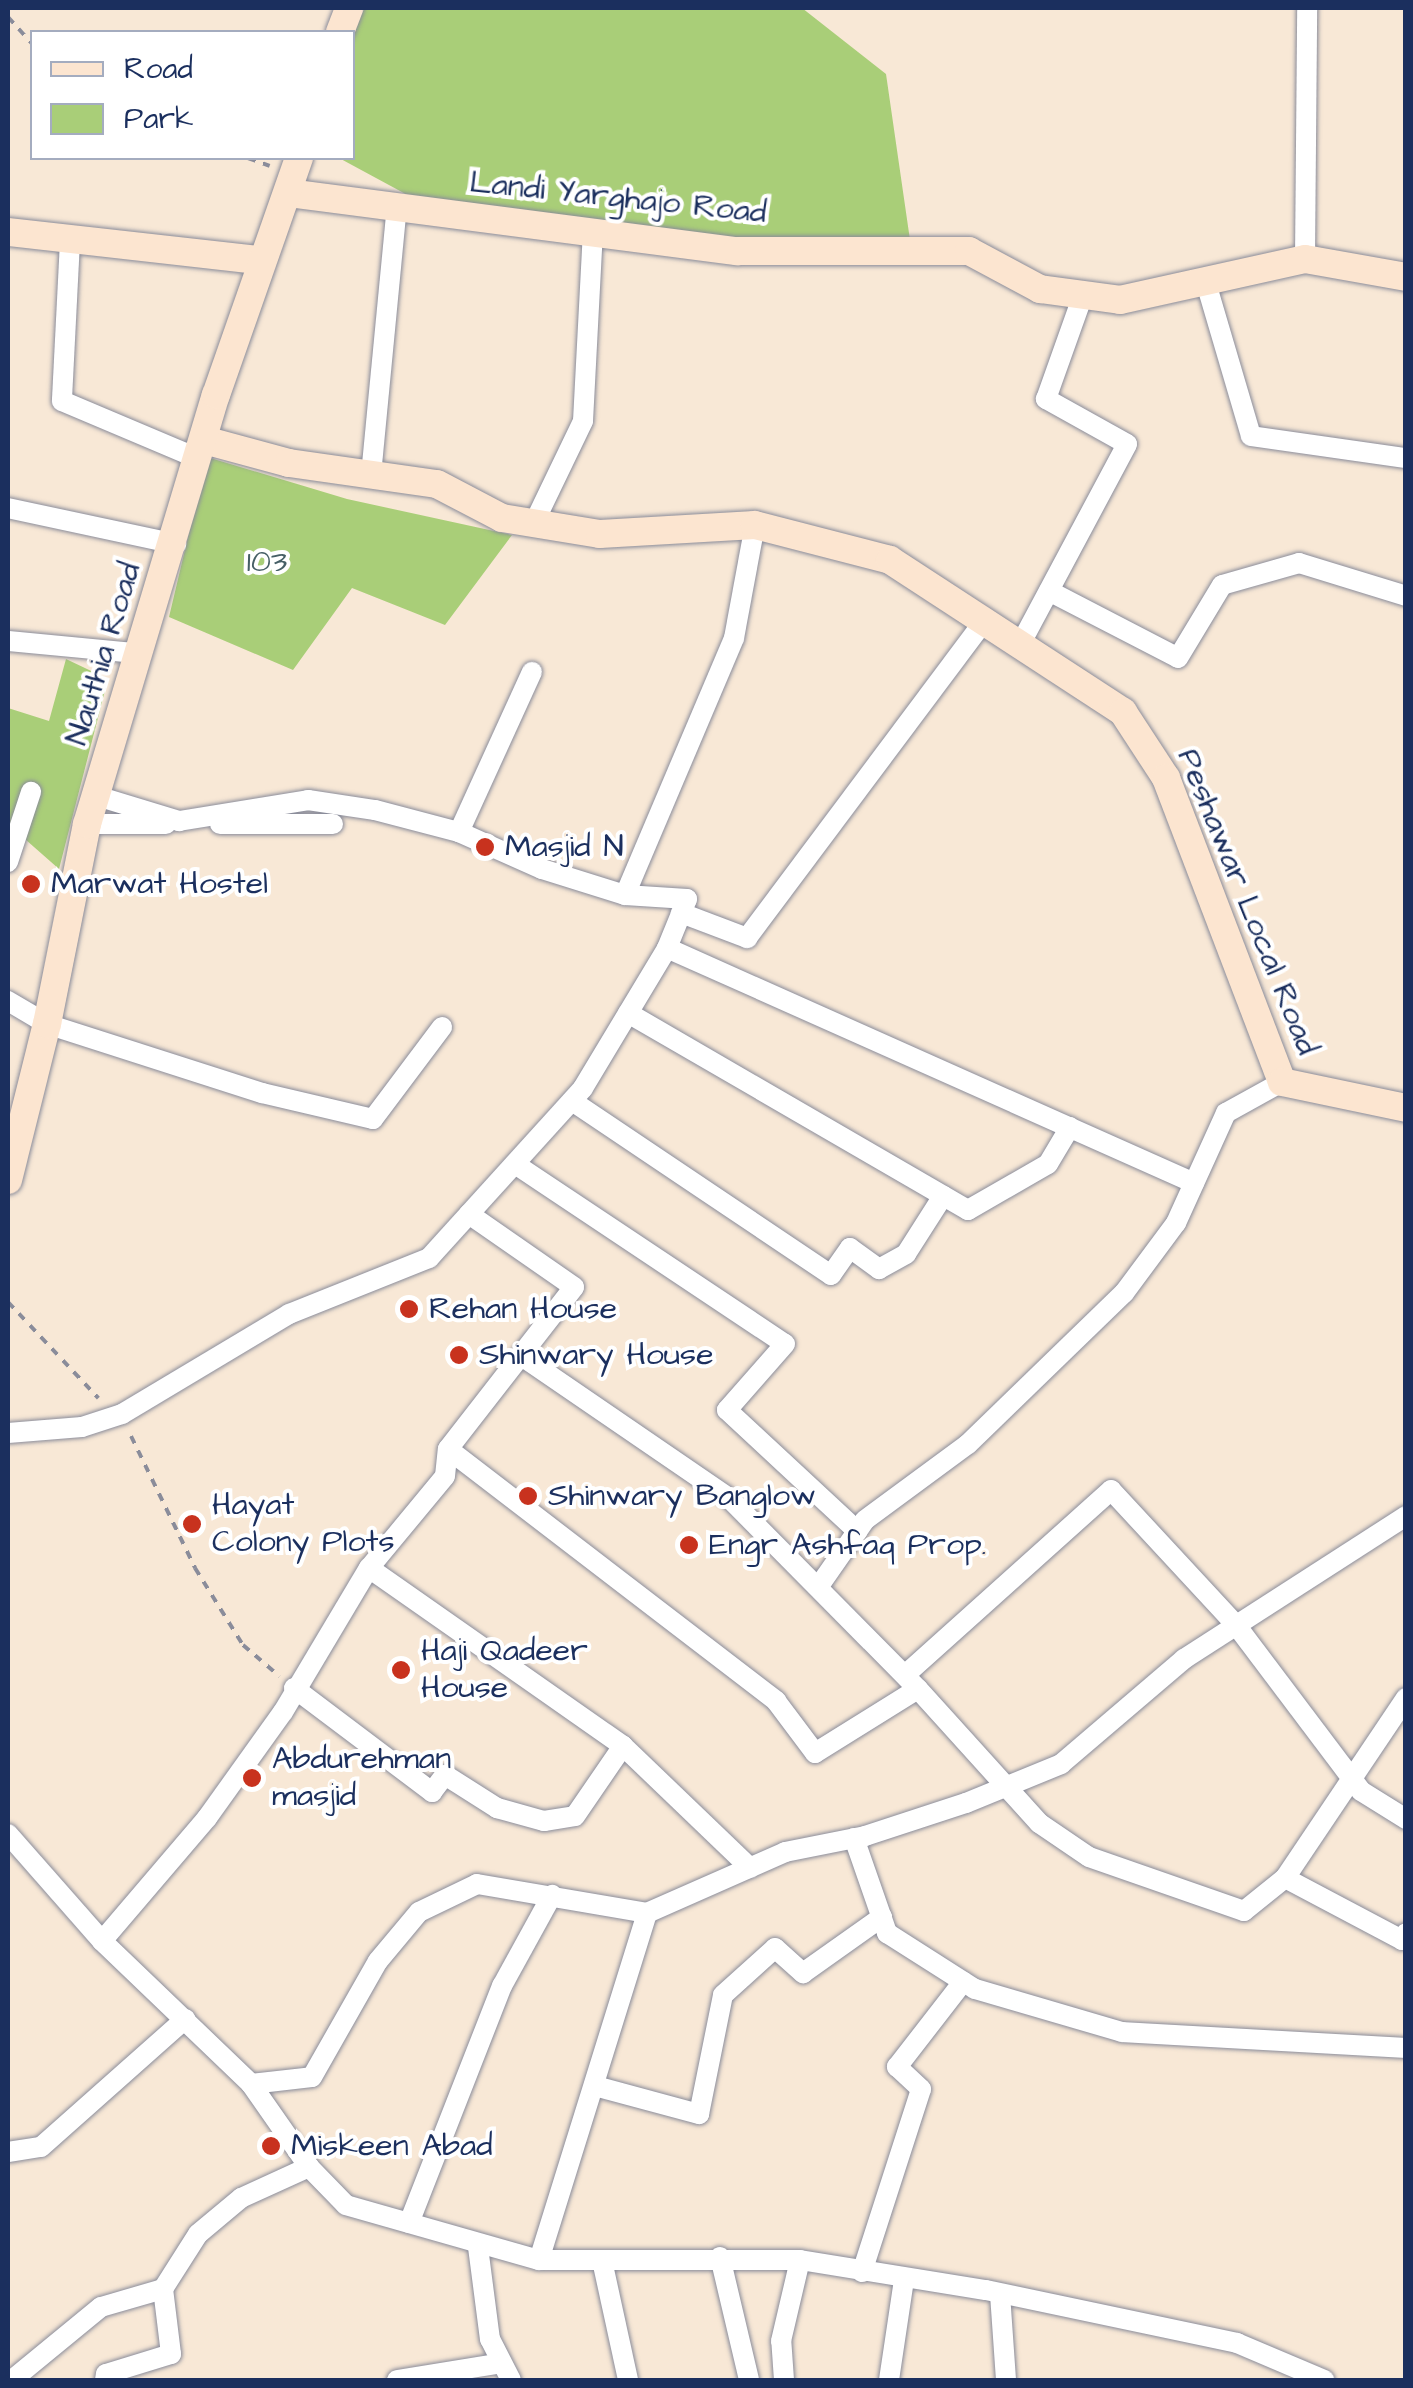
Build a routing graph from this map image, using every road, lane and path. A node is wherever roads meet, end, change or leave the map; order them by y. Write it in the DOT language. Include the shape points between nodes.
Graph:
graph roads {
  1 [pos="1307,8"];
  2 [pos="8,19"];
  3 [pos="30,42"];
  4 [pos="298,160"];
  5 [pos="288,193"];
  6 [pos="398,207"];
  7 [pos="8,232"];
  8 [pos="592,232"];
  9 [pos="70,241"];
  10 [pos="1306,258"];
  11 [pos="259,260"];
  12 [pos="1406,277"];
  13 [pos="1206,283"];
  14 [pos="1083,295"];
  15 [pos="201,450"];
  16 [pos="1406,458"];
  17 [pos="371,475"];
  18 [pos="8,508"];
  19 [pos="534,524"];
  20 [pos="754,526"];
  21 [pos="176,544"];
  22 [pos="1049,590"];
  23 [pos="1406,596"];
  24 [pos="986,619"];
  25 [pos="8,641"];
  26 [pos="1022,641"];
  27 [pos="136,653"];
  28 [pos="532,672"];
  29 [pos="31,792"];
  30 [pos="98,796"];
  31 [pos="87,824"];
  32 [pos="333,824"];
  33 [pos="459,832"];
  34 [pos="8,862"];
  35 [pos="625,895"];
  36 [pos="681,913"];
  37 [pos="666,948"];
  38 [pos="8,1002"];
  39 [pos="628,1013"];
  40 [pos="48,1024"];
  41 [pos="442,1026"];
  42 [pos="1282,1082"];
  43 [pos="572,1100"];
  44 [pos="1406,1108"];
  45 [pos="1070,1127"];
  46 [pos="514,1164"];
  47 [pos="8,1180"];
  48 [pos="1194,1183"];
  49 [pos="943,1196"];
  50 [pos="469,1214"];
  51 [pos="8,1302"];
  52 [pos="523,1357"];
  53 [pos="118,1415"];
  54 [pos="8,1433"];
  55 [pos="448,1449"];
  56 [pos="1406,1516"];
  57 [pos="857,1531"];
  58 [pos="369,1568"];
  59 [pos="820,1586"];
  60 [pos="1236,1625"];
  61 [pos="912,1682"];
  62 [pos="294,1688"];
  63 [pos="1406,1698"];
  64 [pos="622,1746"];
  65 [pos="1350,1778"];
  66 [pos="1006,1786"];
  67 [pos="1406,1820"];
  68 [pos="8,1834"];
  69 [pos="854,1838"];
  70 [pos="750,1868"];
  71 [pos="1285,1878"];
  72 [pos="552,1895"];
  73 [pos="647,1913"];
  74 [pos="882,1917"];
  75 [pos="1406,1933"];
  76 [pos="102,1941"];
  77 [pos="963,1982"];
  78 [pos="186,2019"];
  79 [pos="1406,2048"];
  80 [pos="252,2084"];
  81 [pos="594,2086"];
  82 [pos="8,2152"];
  83 [pos="308,2168"];
  84 [pos="409,2223"];
  85 [pos="478,2247"];
  86 [pos="720,2257"];
  87 [pos="539,2260"];
  88 [pos="800,2260"];
  89 [pos="603,2265"];
  90 [pos="862,2272"];
  91 [pos="904,2280"];
  92 [pos="163,2289"];
  93 [pos="1000,2294"];
  94 [pos="507,2372"];
  95 [pos="12,2380"];
  96 [pos="105,2380"];
  97 [pos="397,2380"];
  98 [pos="628,2380"];
  99 [pos="748,2380"];
  100 [pos="784,2380"];
  101 [pos="889,2380"];
  102 [pos="1006,2380"];
  103 [pos="1324,2380"];
  1 -- 10 [label="street"];
  2 -- 3 [label="path"];
  4 -- 5 [label="street, Nauthia Road"];
  5 -- 6 [label="street, Landi Yarghajo Road"];
  5 -- 11 [label="street, Nauthia Road"];
  6 -- 8 [label="street, Landi Yarghajo Road"];
  6 -- 17 [label="street"];
  7 -- 9 [label="street"];
  8 -- 14 [label="street, Landi Yarghajo Road" via="737,251 969,251 1040,289"];
  8 -- 19 [label="street" via="582,420"];
  9 -- 11 [label="street"];
  9 -- 15 [label="street" via="62,401"];
  10 -- 12 [label="street, Landi Yarghajo Road"];
  10 -- 13 [label="street, Landi Yarghajo Road"];
  11 -- 15 [label="street, Nauthia Road"];
  13 -- 14 [label="street, Landi Yarghajo Road" via="1120,300"];
  13 -- 16 [label="street" via="1251,436"];
  14 -- 22 [label="street" via="1046,400 1127,444"];
  15 -- 17 [label="street, Peshawar Local Road"];
  15 -- 21 [label="street, Nauthia Road"];
  17 -- 19 [label="street, Peshawar Local Road" via="436,484 502,518"];
  18 -- 21 [label="street"];
  19 -- 20 [label="street, Peshawar Local Road" via="600,534"];
  20 -- 24 [label="street, Peshawar Local Road" via="890,560"];
  20 -- 35 [label="street" via="734,638"];
  21 -- 27 [label="street, Nauthia Road"];
  22 -- 23 [label="street" via="1178,658 1222,585 1299,563"];
  22 -- 26 [label="street"];
  24 -- 26 [label="street, Peshawar Local Road"];
  24 -- 36 [label="street" via="748,938"];
  25 -- 27 [label="street"];
  26 -- 42 [label="street, Peshawar Local Road" via="1123,712 1166,778"];
  27 -- 30 [label="street, Nauthia Road"];
  28 -- 33 [label="street"];
  29 -- 34 [label="street"];
  30 -- 31 [label="street, Nauthia Road"];
  30 -- 33 [label="street" via="179,821 308,800"];
  31 -- 32 [label="street"];
  31 -- 40 [label="street, Nauthia Road"];
  33 -- 35 [label="street" via="542,869"];
  35 -- 36 [label="street" via="687,899"];
  36 -- 37 [label="street"];
  37 -- 39 [label="street"];
  37 -- 45 [label="street"];
  38 -- 40 [label="street"];
  39 -- 43 [label="street"];
  39 -- 49 [label="street"];
  40 -- 41 [label="street" via="262,1093 373,1119"];
  40 -- 47 [label="street, Nauthia Road"];
  42 -- 44 [label="street, Peshawar Local Road"];
  42 -- 48 [label="street" via="1226,1113"];
  43 -- 46 [label="street"];
  43 -- 49 [label="street" via="831,1275 850,1248 879,1269 906,1254"];
  45 -- 48 [label="street"];
  45 -- 49 [label="street" via="1048,1164 968,1210"];
  46 -- 50 [label="street"];
  46 -- 57 [label="street" via="785,1344 727,1410"];
  48 -- 57 [label="street" via="1176,1223 1124,1293 968,1444"];
  50 -- 52 [label="street" via="574,1287"];
  50 -- 53 [label="street" via="430,1258 289,1314"];
  51 -- 53 [label="path"];
  52 -- 55 [label="street"];
  52 -- 59 [label="street" via="730,1499"];
  53 -- 54 [label="street" via="82,1426"];
  53 -- 62 [label="path" via="194,1568 243,1645"];
  55 -- 58 [label="street" via="445,1476"];
  55 -- 61 [label="street" via="776,1701 816,1753"];
  56 -- 60 [label="street"];
  57 -- 59 [label="street"];
  58 -- 62 [label="street"];
  58 -- 64 [label="street"];
  59 -- 61 [label="street"];
  60 -- 61 [label="street" via="1111,1490"];
  60 -- 65 [label="street"];
  60 -- 66 [label="street" via="1184,1659 1061,1764"];
  61 -- 66 [label="street"];
  62 -- 64 [label="street" via="432,1792 444,1775 497,1808 544,1821 575,1816"];
  62 -- 76 [label="street" via="207,1818"];
  63 -- 65 [label="street"];
  64 -- 70 [label="street"];
  65 -- 67 [label="street"];
  65 -- 71 [label="street"];
  66 -- 69 [label="street"];
  66 -- 71 [label="street" via="1038,1823 1088,1856 1244,1912"];
  68 -- 76 [label="street"];
  69 -- 70 [label="street" via="785,1852"];
  69 -- 74 [label="street"];
  70 -- 73 [label="street"];
  71 -- 75 [label="street" via="1402,1940"];
  72 -- 73 [label="street"];
  72 -- 80 [label="street" via="478,1884 419,1912 378,1961 312,2076"];
  72 -- 84 [label="street" via="502,1986"];
  73 -- 81 [label="street"];
  74 -- 77 [label="street" via="888,1933"];
  74 -- 81 [label="street" via="803,1973 776,1948 724,1995 699,2114"];
  76 -- 78 [label="street"];
  77 -- 79 [label="street" via="1122,2032"];
  77 -- 90 [label="street" via="897,2068 921,2089"];
  78 -- 80 [label="street"];
  78 -- 82 [label="street" via="40,2147"];
  80 -- 83 [label="street"];
  81 -- 87 [label="street"];
  83 -- 84 [label="street" via="346,2205"];
  83 -- 92 [label="street" via="241,2198 198,2234"];
  84 -- 85 [label="street"];
  85 -- 87 [label="street"];
  85 -- 94 [label="street" via="490,2338"];
  86 -- 88 [label="street"];
  86 -- 89 [label="street"];
  86 -- 99 [label="street"];
  87 -- 89 [label="street"];
  88 -- 90 [label="street"];
  88 -- 100 [label="street" via="782,2341"];
  89 -- 98 [label="street"];
  90 -- 91 [label="street"];
  91 -- 93 [label="street"];
  91 -- 101 [label="street"];
  92 -- 95 [label="street" via="101,2307"];
  92 -- 96 [label="street" via="170,2354 106,2374"];
  93 -- 102 [label="street"];
  93 -- 103 [label="street" via="1237,2343"];
  94 -- 97 [label="street"];
}
